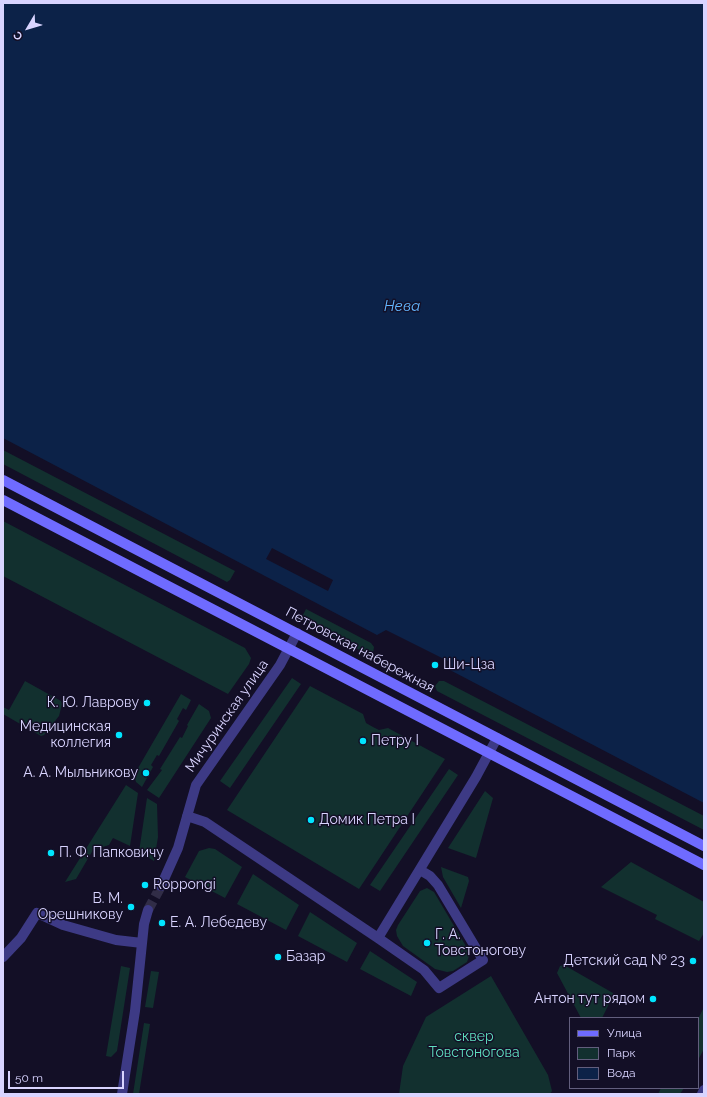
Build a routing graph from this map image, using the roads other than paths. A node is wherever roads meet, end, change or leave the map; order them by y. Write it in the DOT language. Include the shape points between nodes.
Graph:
graph roads {
  1 [pos="3,480"];
  2 [pos="3,500"];
  3 [pos="297,633"];
  4 [pos="289,649"];
  5 [pos="497,738"];
  6 [pos="489,754"];
  7 [pos="187,816"];
  8 [pos="704,846"];
  9 [pos="704,865"];
  10 [pos="420,870"];
  11 [pos="161,886"];
  12 [pos="148,910"];
  13 [pos="378,938"];
  14 [pos="142,943"];
  15 [pos="3,957"];
  16 [pos="704,1090"];
  17 [pos="122,1094"];
  18 [pos="702,1094"];
  1 -- 3 [label="main road, Петровская набережная"];
  2 -- 4 [label="main road"];
  3 -- 4 [label="street, Мичуринская улица"];
  3 -- 5 [label="main road, Петровская набережная"];
  4 -- 6 [label="main road"];
  4 -- 7 [label="street, Мичуринская улица" via="196,785"];
  5 -- 6 [label="street"];
  5 -- 8 [label="main road, Петровская набережная"];
  6 -- 9 [label="main road"];
  6 -- 10 [label="street"];
  7 -- 11 [label="street, Мичуринская улица" via="178,848"];
  7 -- 13 [label="street" via="205,822"];
  10 -- 13 [label="street"];
  10 -- 13 [label="street" via="438,885 483,960 439,988 424,970"];
  12 -- 14 [label="street"];
  14 -- 15 [label="street" via="116,940 63,926 37,913 21,938"];
  14 -- 17 [label="street"];
  16 -- 18 [label="street"];
}
